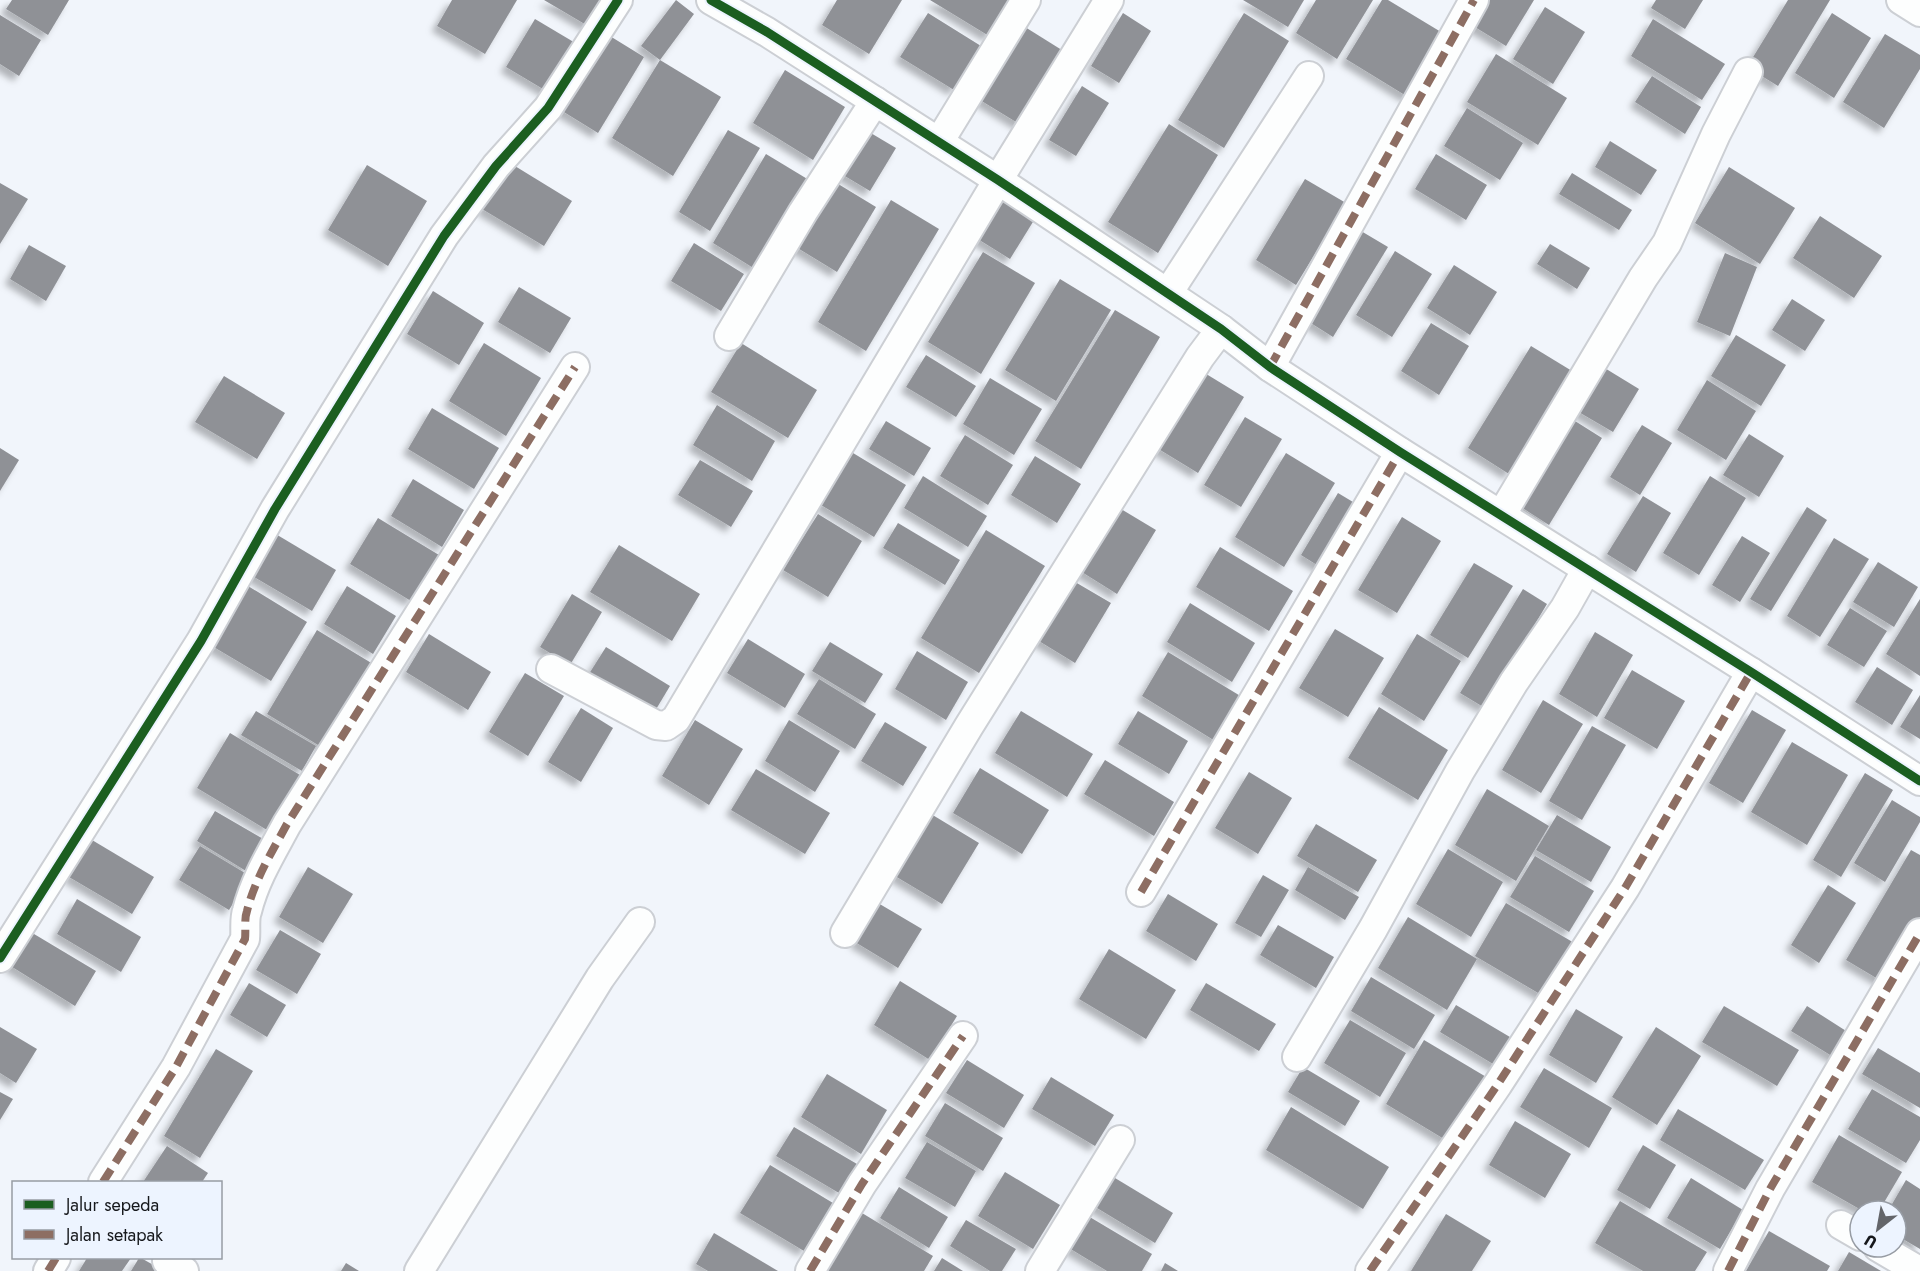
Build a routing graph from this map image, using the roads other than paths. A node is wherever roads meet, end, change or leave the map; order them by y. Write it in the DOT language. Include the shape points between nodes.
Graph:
graph roads {
  1 [pos="618,0"];
  2 [pos="711,0"];
  3 [pos="1026,0"];
  4 [pos="1109,0"];
  5 [pos="1474,0"];
  6 [pos="1901,0"];
  7 [pos="1920,12"];
  8 [pos="1748,72"];
  9 [pos="1309,76"];
  10 [pos="875,101"];
  11 [pos="939,142"];
  12 [pos="998,180"];
  13 [pos="1168,293"];
  14 [pos="1221,329"];
  15 [pos="729,336"];
  16 [pos="575,367"];
  17 [pos="1270,367"];
  18 [pos="1400,452"];
  19 [pos="1502,514"];
  20 [pos="1587,569"];
  21 [pos="551,669"];
  22 [pos="1751,672"];
  23 [pos="1920,781"];
  24 [pos="1141,892"];
  25 [pos="640,922"];
  26 [pos="845,933"];
  27 [pos="1920,933"];
  28 [pos="0,958"];
  29 [pos="963,1036"];
  30 [pos="1296,1057"];
  31 [pos="1120,1140"];
  32 [pos="104,1181"];
  33 [pos="1898,1259"];
  34 [pos="419,1271"];
  35 [pos="810,1271"];
  36 [pos="1040,1271"];
  37 [pos="1370,1271"];
  38 [pos="1728,1271"];
  39 [pos="1919,1271"];
  1 -- 28 [label="street" via="548,108 496,166 444,236 275,509 201,641"];
  2 -- 10 [label="street"];
  3 -- 11 [label="street"];
  4 -- 12 [label="street"];
  5 -- 17 [label="street"];
  6 -- 7 [label="street"];
  8 -- 19 [label="street" via="1667,243"];
  9 -- 13 [label="street"];
  10 -- 11 [label="street"];
  10 -- 15 [label="street"];
  11 -- 12 [label="street"];
  12 -- 13 [label="street"];
  12 -- 21 [label="street" via="672,723 656,725"];
  13 -- 14 [label="street"];
  14 -- 17 [label="street"];
  14 -- 26 [label="street" via="969,726"];
  16 -- 32 [label="street" via="287,824 260,873 246,914 245,939 176,1066"];
  17 -- 18 [label="street"];
  18 -- 19 [label="street"];
  18 -- 24 [label="street"];
  19 -- 20 [label="street"];
  20 -- 22 [label="street"];
  20 -- 30 [label="street" via="1466,761 1373,929"];
  22 -- 23 [label="street"];
  22 -- 37 [label="street" via="1625,888"];
  25 -- 34 [label="street" via="600,978"];
  27 -- 38 [label="street" via="1770,1190"];
  29 -- 35 [label="street" via="862,1184"];
  31 -- 36 [label="street"];
  33 -- 39 [label="street"];
}
